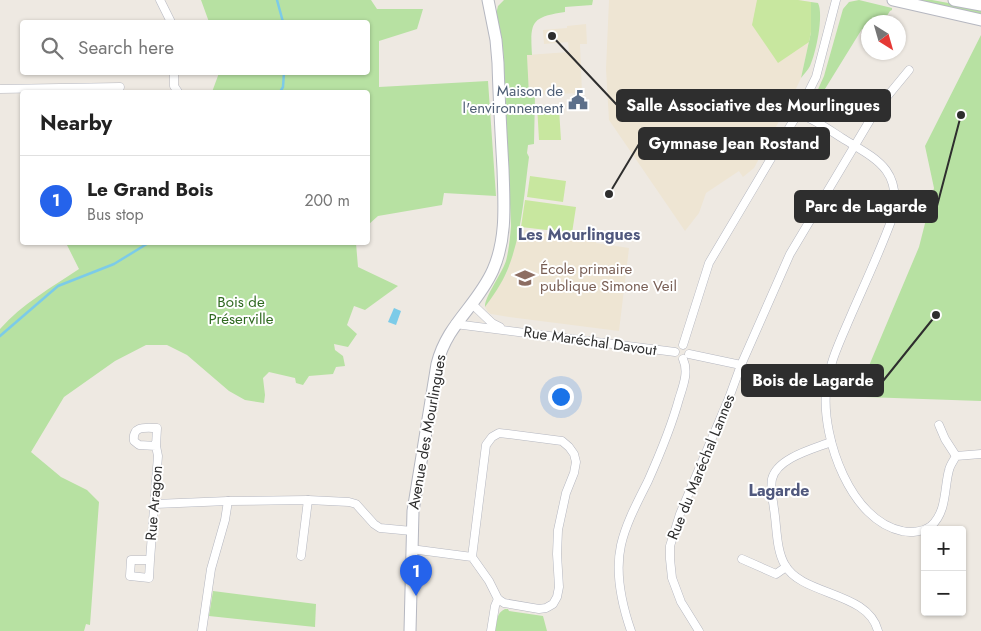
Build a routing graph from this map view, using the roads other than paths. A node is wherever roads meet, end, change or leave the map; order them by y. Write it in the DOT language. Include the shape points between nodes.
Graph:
graph roads {
  1 [pos="160,0"];
  2 [pos="836,0"];
  3 [pos="893,0"];
  4 [pos="954,0"];
  5 [pos="981,5"];
  6 [pos="489,6"];
  7 [pos="170,20"];
  8 [pos="981,20"];
  9 [pos="909,70"];
  10 [pos="174,75"];
  11 [pos="120,87"];
  12 [pos="0,89"];
  13 [pos="177,90"];
  14 [pos="798,113"];
  15 [pos="855,146"];
  16 [pos="472,304"];
  17 [pos="455,324"];
  18 [pos="504,329"];
  19 [pos="684,345"];
  20 [pos="675,352"];
  21 [pos="686,356"];
  22 [pos="741,364"];
  23 [pos="939,425"];
  24 [pos="831,442"];
  25 [pos="156,446"];
  26 [pos="981,454"];
  27 [pos="956,456"];
  28 [pos="308,500"];
  29 [pos="228,501"];
  30 [pos="155,504"];
  31 [pos="412,531"];
  32 [pos="411,549"];
  33 [pos="301,556"];
  34 [pos="472,557"];
  35 [pos="150,560"];
  36 [pos="742,560"];
  37 [pos="786,568"];
  38 [pos="498,599"];
  39 [pos="202,631"];
  40 [pos="410,631"];
  41 [pos="491,631"];
  42 [pos="630,631"];
  43 [pos="699,631"];
  44 [pos="878,631"];
  1 -- 7 [label="street"];
  2 -- 14 [label="street" via="816,77"];
  3 -- 8 [label="street"];
  4 -- 5 [label="street"];
  6 -- 16 [label="street, Avenue des Mourlingues" via="498,63 504,220 493,270"];
  9 -- 15 [label="street, Rue du Maréchal Lannes" via="876,110"];
  10 -- 13 [label="street"];
  11 -- 12 [label="street"];
  14 -- 15 [label="street"];
  14 -- 19 [label="street" via="709,262"];
  15 -- 22 [label="street, Rue du Maréchal Lannes" via="790,254"];
  15 -- 24 [label="street" via="877,159 890,176 894,184 895,205 890,225 833,356 826,400"];
  16 -- 17 [label="street, Avenue des Mourlingues"];
  16 -- 18 [label="street, Rue Maréchal Davout" via="492,323"];
  17 -- 18 [label="street, Rue Maréchal Davout"];
  17 -- 31 [label="street, Avenue des Mourlingues" via="445,340 437,364 414,498"];
  18 -- 20 [label="street, Rue Maréchal Davout"];
  19 -- 20 [label="street"];
  19 -- 21 [label="street" via="688,349"];
  20 -- 21 [label="street" via="678,358"];
  21 -- 22 [label="street"];
  21 -- 42 [label="street" via="685,380 665,444 622,543 619,558 621,584"];
  22 -- 43 [label="street, Rue du Maréchal Lannes" via="670,546 672,578 678,597"];
  23 -- 27 [label="street"];
  24 -- 27 [label="street" via="851,490 862,507 876,521 908,532 930,526 940,514 949,468"];
  24 -- 37 [label="street" via="788,460 773,474 779,548"];
  25 -- 30 [label="street, Rue Aragon"];
  26 -- 27 [label="street"];
  28 -- 29 [label="street"];
  28 -- 31 [label="street" via="356,504 380,528"];
  28 -- 33 [label="street"];
  29 -- 30 [label="street"];
  29 -- 39 [label="street" via="211,569"];
  30 -- 35 [label="street, Rue Aragon"];
  31 -- 32 [label="street, Avenue des Mourlingues"];
  32 -- 34 [label="street"];
  32 -- 40 [label="street, Avenue des Mourlingues"];
  34 -- 38 [label="street"];
  34 -- 38 [label="street" via="486,445 492,436 499,433 533,437 562,442 569,447 576,462 558,530 557,597 553,604 539,609 511,605"];
  36 -- 37 [label="street" via="776,574"];
  37 -- 44 [label="street" via="802,580 862,607"];
  38 -- 41 [label="street"];
}
